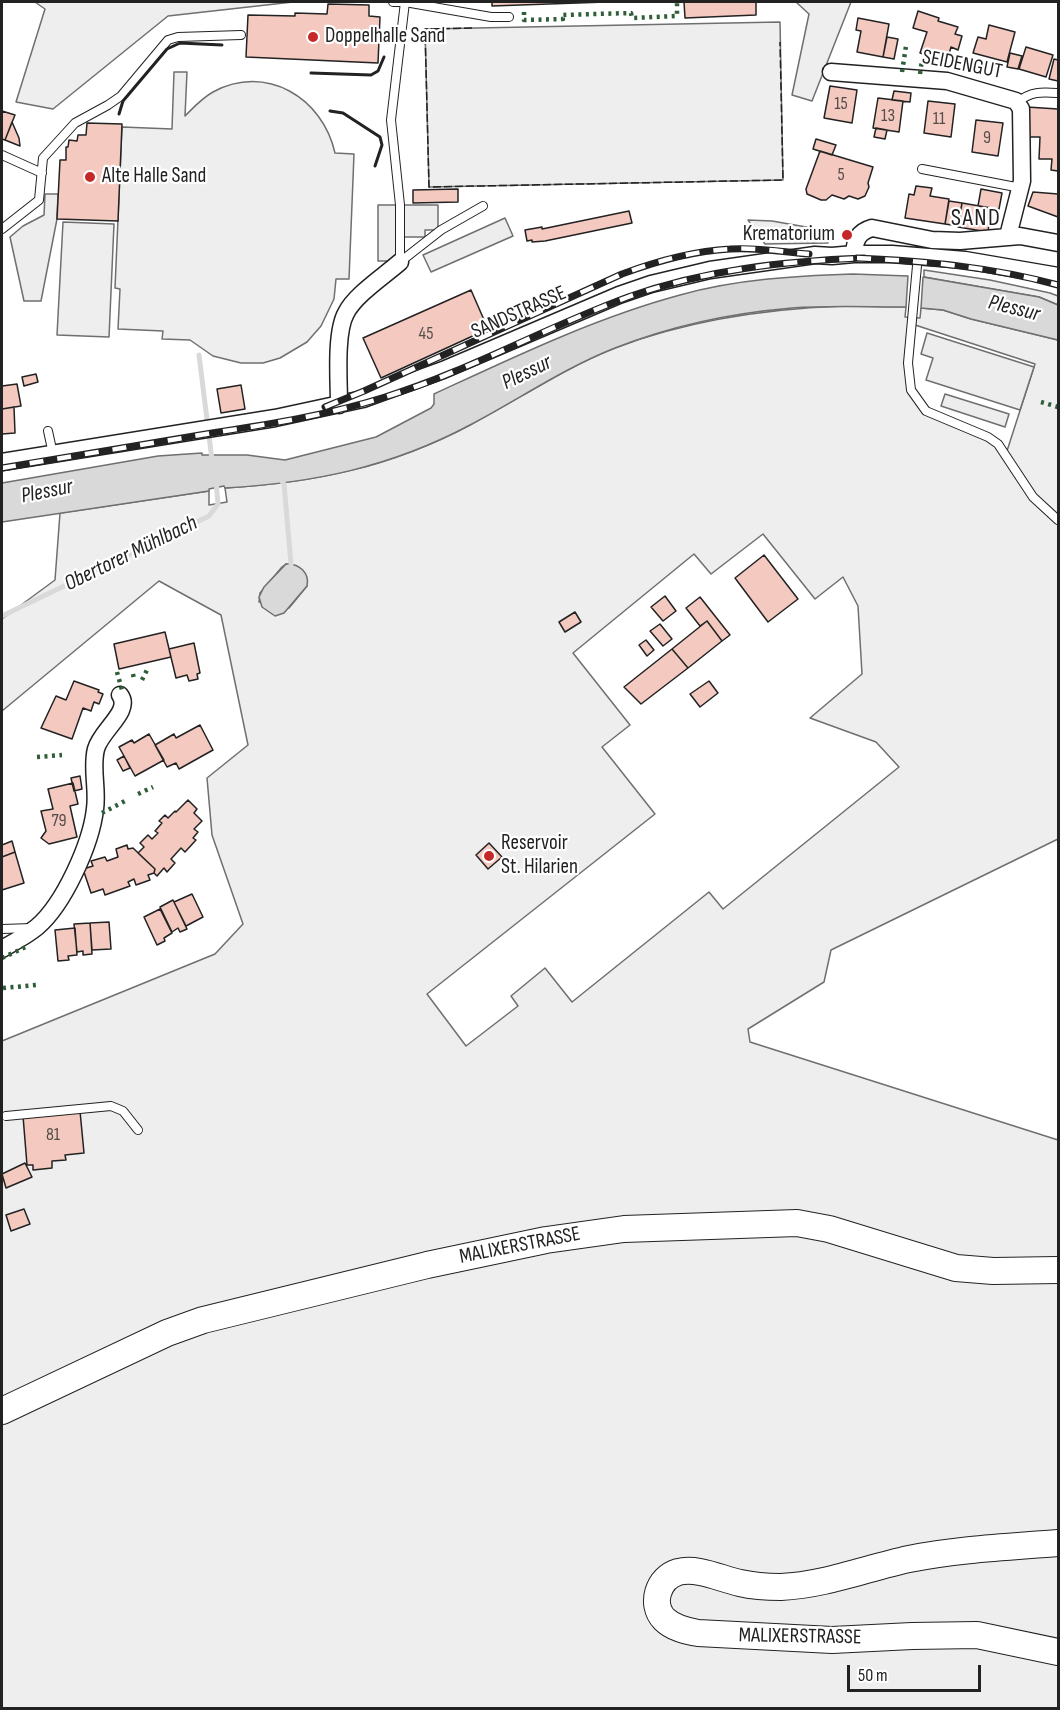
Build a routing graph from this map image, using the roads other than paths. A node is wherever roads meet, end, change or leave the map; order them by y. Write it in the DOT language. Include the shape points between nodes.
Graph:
graph roads {
  1 [pos="393,2"];
  2 [pos="405,2"];
  3 [pos="509,17"];
  4 [pos="240,35"];
  5 [pos="831,72"];
  6 [pos="1059,93"];
  7 [pos="1018,102"];
  8 [pos="2,155"];
  9 [pos="922,169"];
  10 [pos="42,173"];
  11 [pos="1021,188"];
  12 [pos="483,206"];
  13 [pos="2,230"];
  14 [pos="1008,236"];
  15 [pos="1059,243"];
  16 [pos="854,254"];
  17 [pos="400,262"];
  18 [pos="917,262"];
  19 [pos="1059,276"];
  20 [pos="339,405"];
  21 [pos="48,431"];
  22 [pos="53,454"];
  23 [pos="2,462"];
  24 [pos="1059,520"];
  25 [pos="120,695"];
  26 [pos="36,928"];
  27 [pos="2,929"];
  28 [pos="2,949"];
  29 [pos="6,1116"];
  30 [pos="138,1130"];
  31 [pos="1059,1270"];
  32 [pos="2,1412"];
  33 [pos="1059,1543"];
  34 [pos="1059,1652"];
  1 -- 2 [label="lane"];
  2 -- 3 [label="lane"];
  2 -- 17 [label="lane" via="391,120 400,205"];
  4 -- 10 [label="lane" via="168,40 117,99 71,127 43,158"];
  5 -- 7 [label="street, SEIDENGUT" via="956,82"];
  6 -- 7 [label="lane" via="1036,92"];
  7 -- 11 [label="street, SEIDENGUT"];
  8 -- 10 [label="lane"];
  9 -- 11 [label="lane"];
  10 -- 13 [label="lane" via="39,201"];
  11 -- 14 [label="street, SEIDENGUT"];
  12 -- 17 [label="lane" via="441,230"];
  14 -- 15 [label="street"];
  14 -- 16 [label="street" via="946,241 872,228 858,236"];
  16 -- 18 [label="street, SANDSTRASSE"];
  16 -- 20 [label="street, SANDSTRASSE" via="766,261 651,284 426,377"];
  17 -- 20 [label="street" via="345,314 340,332"];
  18 -- 19 [label="street, SANDSTRASSE" via="965,260"];
  18 -- 24 [label="lane" via="911,390 926,411 998,444 1033,497"];
  20 -- 22 [label="street, SANDSTRASSE"];
  21 -- 22 [label="lane"];
  22 -- 23 [label="street, SANDSTRASSE"];
  25 -- 26 [label="street" via="123,708 96,749 96,807 86,843 52,910"];
  26 -- 27 [label="lane"];
  26 -- 28 [label="street"];
  29 -- 30 [label="lane" via="111,1106 123,1112"];
  31 -- 32 [label="main road, MALIXERSTRASSE" via="993,1272 956,1268 797,1223 592,1232 427,1265 203,1320 167,1333"];
  33 -- 34 [label="main road, MALIXERSTRASSE" via="942,1553 820,1582 782,1587 743,1584 684,1571 665,1581 658,1592 657,1608 665,1621 698,1632 808,1640 976,1635"];
}
